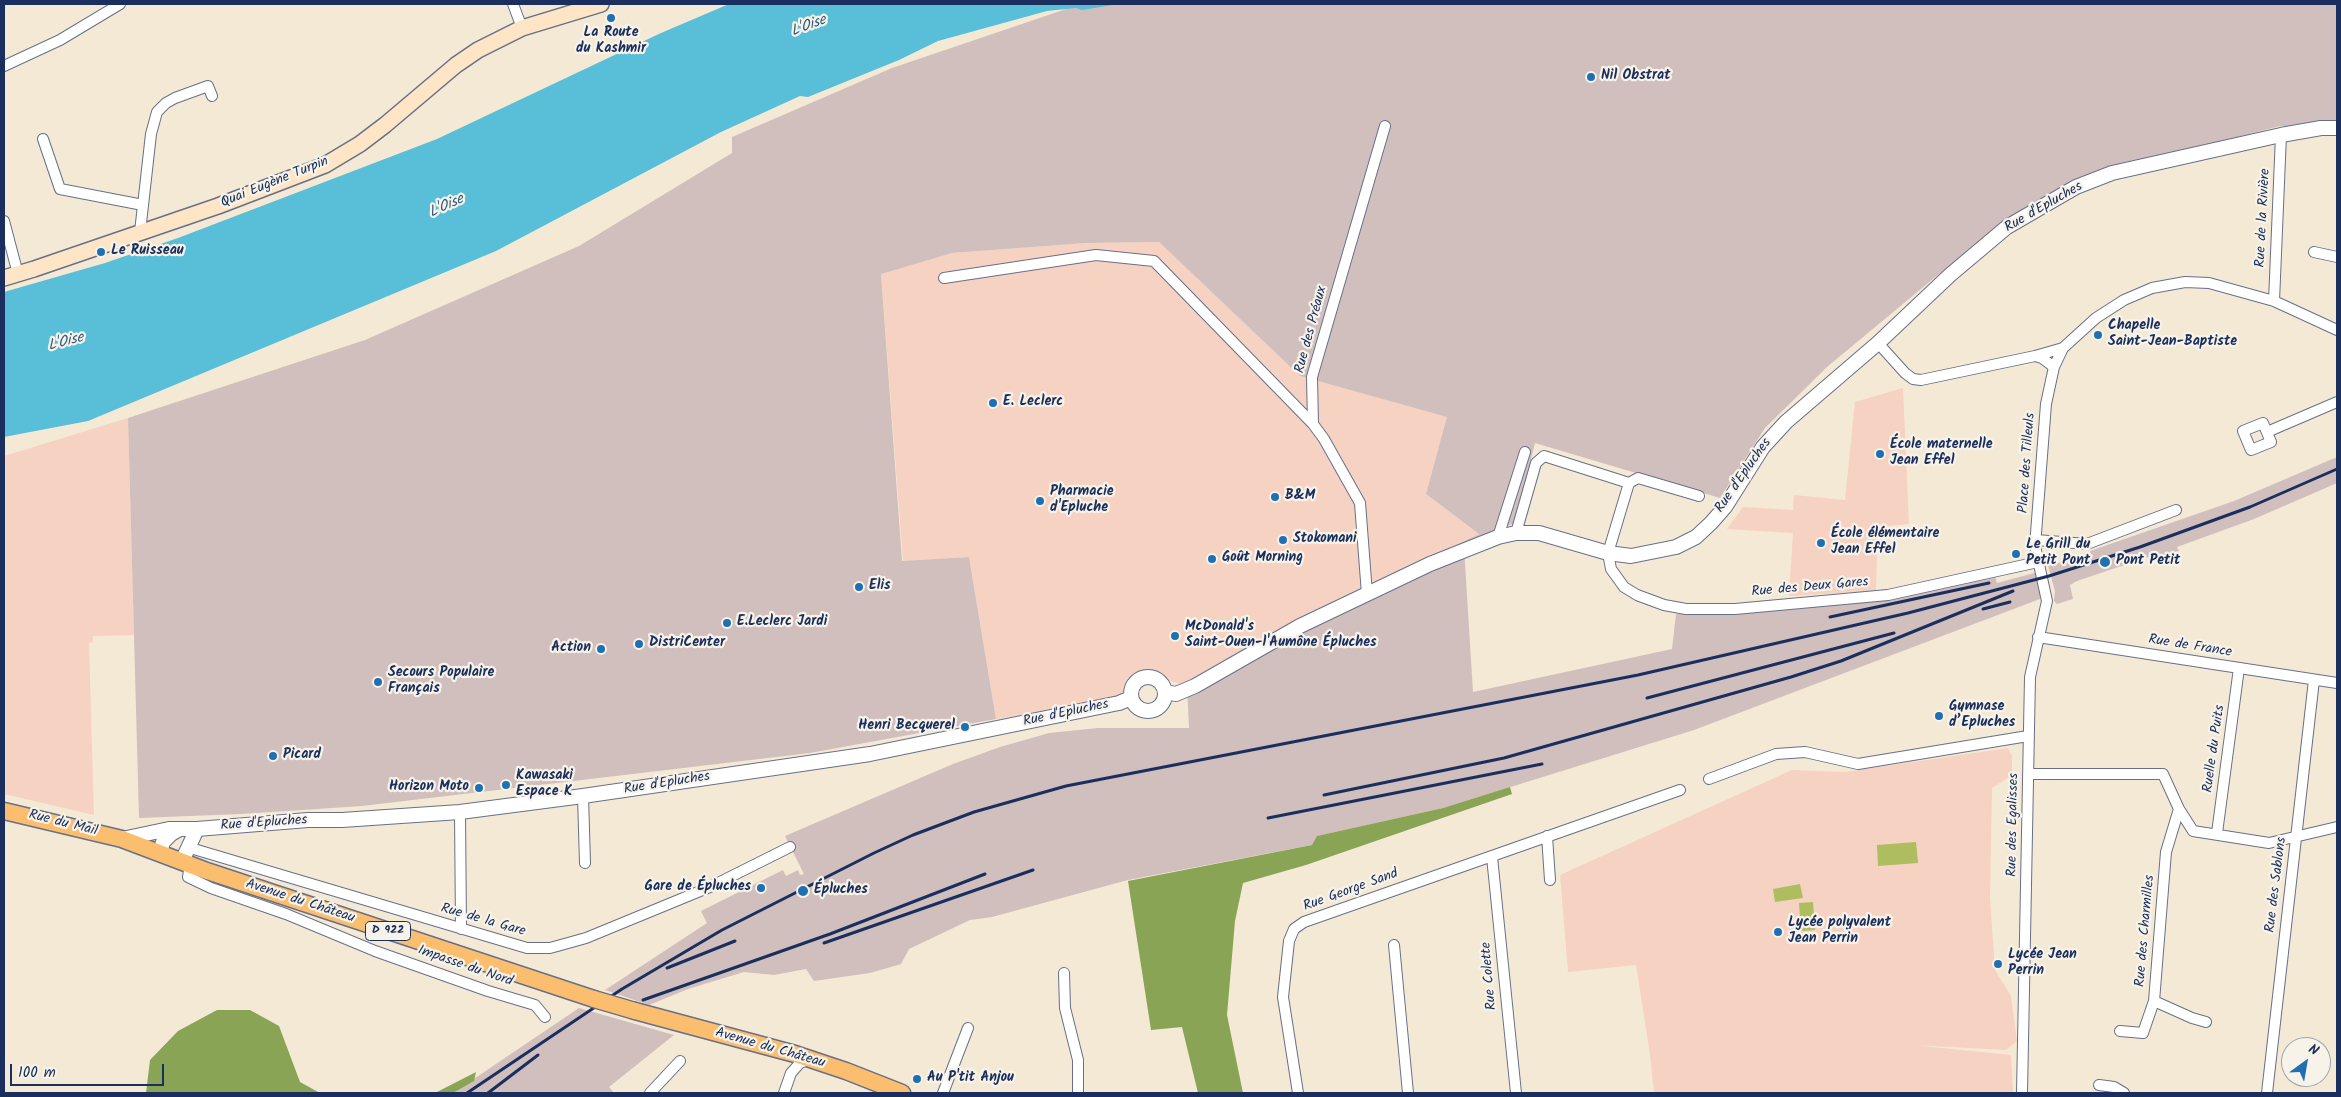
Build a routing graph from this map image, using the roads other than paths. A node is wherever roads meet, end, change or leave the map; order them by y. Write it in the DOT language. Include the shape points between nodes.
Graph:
graph roads {
  1 [pos="121,4"];
  2 [pos="513,4"];
  3 [pos="601,4"];
  4 [pos="522,28"];
  5 [pos="4,66"];
  6 [pos="212,96"];
  7 [pos="1385,126"];
  8 [pos="2337,128"];
  9 [pos="2281,135"];
  10 [pos="43,139"];
  11 [pos="143,204"];
  12 [pos="4,221"];
  13 [pos="140,232"];
  14 [pos="2314,252"];
  15 [pos="2337,257"];
  16 [pos="11,276"];
  17 [pos="944,278"];
  18 [pos="2274,302"];
  19 [pos="2337,330"];
  20 [pos="1878,343"];
  21 [pos="2063,348"];
  22 [pos="2035,356"];
  23 [pos="2054,367"];
  24 [pos="2337,402"];
  25 [pos="1313,424"];
  26 [pos="2267,432"];
  27 [pos="1525,452"];
  28 [pos="1629,483"];
  29 [pos="1699,496"];
  30 [pos="2176,510"];
  31 [pos="1516,533"];
  32 [pos="1498,537"];
  33 [pos="2036,540"];
  34 [pos="1608,553"];
  35 [pos="2038,562"];
  36 [pos="1367,594"];
  37 [pos="2038,637"];
  38 [pos="2239,668"];
  39 [pos="2314,680"];
  40 [pos="2337,683"];
  41 [pos="1165,692"];
  42 [pos="1131,698"];
  43 [pos="2028,736"];
  44 [pos="2028,774"];
  45 [pos="1709,779"];
  46 [pos="1680,790"];
  47 [pos="583,796"];
  48 [pos="2179,809"];
  49 [pos="4,811"];
  50 [pos="460,812"];
  51 [pos="2337,827"];
  52 [pos="181,829"];
  53 [pos="197,829"];
  54 [pos="2217,833"];
  55 [pos="2297,835"];
  56 [pos="1547,836"];
  57 [pos="122,839"];
  58 [pos="790,847"];
  59 [pos="160,853"];
  60 [pos="1492,857"];
  61 [pos="187,858"];
  62 [pos="585,863"];
  63 [pos="1550,880"];
  64 [pos="461,929"];
  65 [pos="1394,945"];
  66 [pos="1064,973"];
  67 [pos="2154,1001"];
  68 [pos="545,1017"];
  69 [pos="2206,1022"];
  70 [pos="968,1028"];
  71 [pos="2120,1031"];
  72 [pos="783,1051"];
  73 [pos="810,1059"];
  74 [pos="680,1061"];
  75 [pos="790,1073"];
  76 [pos="2099,1085"];
  77 [pos="650,1093"];
  78 [pos="784,1093"];
  79 [pos="902,1093"];
  80 [pos="943,1093"];
  81 [pos="1078,1093"];
  82 [pos="1298,1093"];
  83 [pos="1408,1093"];
  84 [pos="1516,1093"];
  85 [pos="2022,1093"];
  86 [pos="2124,1093"];
  87 [pos="2267,1093"];
  1 -- 5 [label="street" via="60,40"];
  2 -- 4 [label="street"];
  3 -- 4 [label="main road, Quai Eugène Turpin"];
  4 -- 13 [label="main road, Quai Eugène Turpin" via="456,65 385,125 325,165"];
  6 -- 11 [label="street" via="208,86 175,98 157,112 151,134"];
  7 -- 25 [label="street, Rue des Préaux" via="1315,363 1312,376"];
  8 -- 9 [label="street, Rue d'Epluches"];
  9 -- 18 [label="street, Rue de la Rivière"];
  9 -- 20 [label="street, Rue d'Epluches" via="2112,173 2076,187 2007,227 1950,274"];
  10 -- 11 [label="street" via="60,189"];
  11 -- 13 [label="street"];
  12 -- 16 [label="street"];
  13 -- 16 [label="main road, Quai Eugène Turpin"];
  14 -- 15 [label="street"];
  17 -- 25 [label="street" via="1096,255 1154,261"];
  18 -- 19 [label="street"];
  18 -- 21 [label="street" via="2209,283 2185,282 2152,288 2124,300 2096,318"];
  20 -- 22 [label="street" via="1905,373 1912,379 1921,380"];
  20 -- 34 [label="street, Rue d'Epluches" via="1773,435 1725,507 1696,537 1667,550 1647,554"];
  21 -- 22 [label="street"];
  21 -- 23 [label="street, Place des Tilleuls"];
  22 -- 23 [label="street"];
  23 -- 33 [label="street, Place des Tilleuls" via="2046,404"];
  24 -- 26 [label="street"];
  25 -- 36 [label="street" via="1360,503"];
  27 -- 32 [label="street"];
  28 -- 29 [label="street" via="1638,478"];
  28 -- 31 [label="street" via="1544,456 1536,463"];
  28 -- 34 [label="street"];
  30 -- 33 [label="street" via="2087,544"];
  31 -- 32 [label="street, Rue d'Epluches"];
  31 -- 34 [label="street, Rue d'Epluches" via="1539,533"];
  32 -- 36 [label="street, Rue d'Epluches" via="1438,560"];
  33 -- 35 [label="street, Place des Tilleuls"];
  34 -- 35 [label="street, Rue des Deux Gares" via="1611,568 1624,587 1664,605 1686,609 1735,609 1888,595"];
  35 -- 37 [label="street, Rue des Egalisses" via="2047,601"];
  36 -- 41 [label="street, Rue d'Epluches" via="1300,626 1195,686 1176,694"];
  37 -- 38 [label="street, Rue de France"];
  37 -- 43 [label="street, Rue des Egalisses" via="2030,668"];
  38 -- 39 [label="street, Rue de France"];
  38 -- 54 [label="street, Ruelle du Puits"];
  39 -- 40 [label="street, Rue de France"];
  39 -- 55 [label="street, Rue des Sablons"];
  41 -- 42 [label="street" via="1159,708 1148,712 1137,708"];
  41 -- 42 [label="street" via="1156,679 1145,677 1132,686"];
  42 -- 47 [label="street, Rue d'Epluches" via="870,754"];
  43 -- 44 [label="street, Rue des Egalisses"];
  43 -- 45 [label="street" via="1858,764 1805,752 1776,754"];
  44 -- 48 [label="street" via="2163,774"];
  44 -- 85 [label="street, Rue des Egalisses"];
  46 -- 56 [label="street, Rue George Sand"];
  47 -- 50 [label="street, Rue d'Epluches"];
  47 -- 62 [label="street"];
  48 -- 54 [label="street" via="2193,831"];
  48 -- 67 [label="street, Rue des Charmilles" via="2166,852"];
  49 -- 57 [label="main road, Rue du Mail / D 922"];
  50 -- 53 [label="street, Rue d'Epluches"];
  50 -- 64 [label="street"];
  51 -- 55 [label="street"];
  52 -- 53 [label="street, Rue d'Epluches"];
  52 -- 57 [label="street, Rue d'Epluches" via="169,828"];
  52 -- 59 [label="street" via="167,838"];
  53 -- 61 [label="street"];
  54 -- 55 [label="street" via="2269,843"];
  55 -- 87 [label="street, Rue des Sablons"];
  56 -- 60 [label="street, Rue George Sand"];
  56 -- 63 [label="street"];
  57 -- 59 [label="main road, Avenue du Château / D 922"];
  58 -- 64 [label="street, Rue de la Gare" via="710,887 586,938 550,948 527,948"];
  59 -- 61 [label="main road, Avenue du Château / D 922"];
  60 -- 82 [label="street, Rue George Sand" via="1304,922 1294,929 1289,941 1283,997"];
  60 -- 84 [label="street, Rue Colette"];
  61 -- 64 [label="street, Rue de la Gare"];
  61 -- 68 [label="street, Impasse du Nord" via="188,877 211,888 286,914 375,951 535,1005"];
  61 -- 72 [label="main road, Avenue du Château / D 922, bridge" via="594,999"];
  65 -- 83 [label="street"];
  66 -- 81 [label="street" via="1065,1008 1078,1060"];
  67 -- 69 [label="street"];
  67 -- 71 [label="street, Rue des Charmilles" via="2142,1033"];
  70 -- 80 [label="street"];
  72 -- 73 [label="main road, Avenue du Château / D 922"];
  72 -- 75 [label="street"];
  73 -- 75 [label="street"];
  73 -- 79 [label="main road, Avenue du Château / D 922"];
  74 -- 77 [label="street"];
  75 -- 78 [label="street"];
  76 -- 86 [label="street" via="2114,1087"];
}
